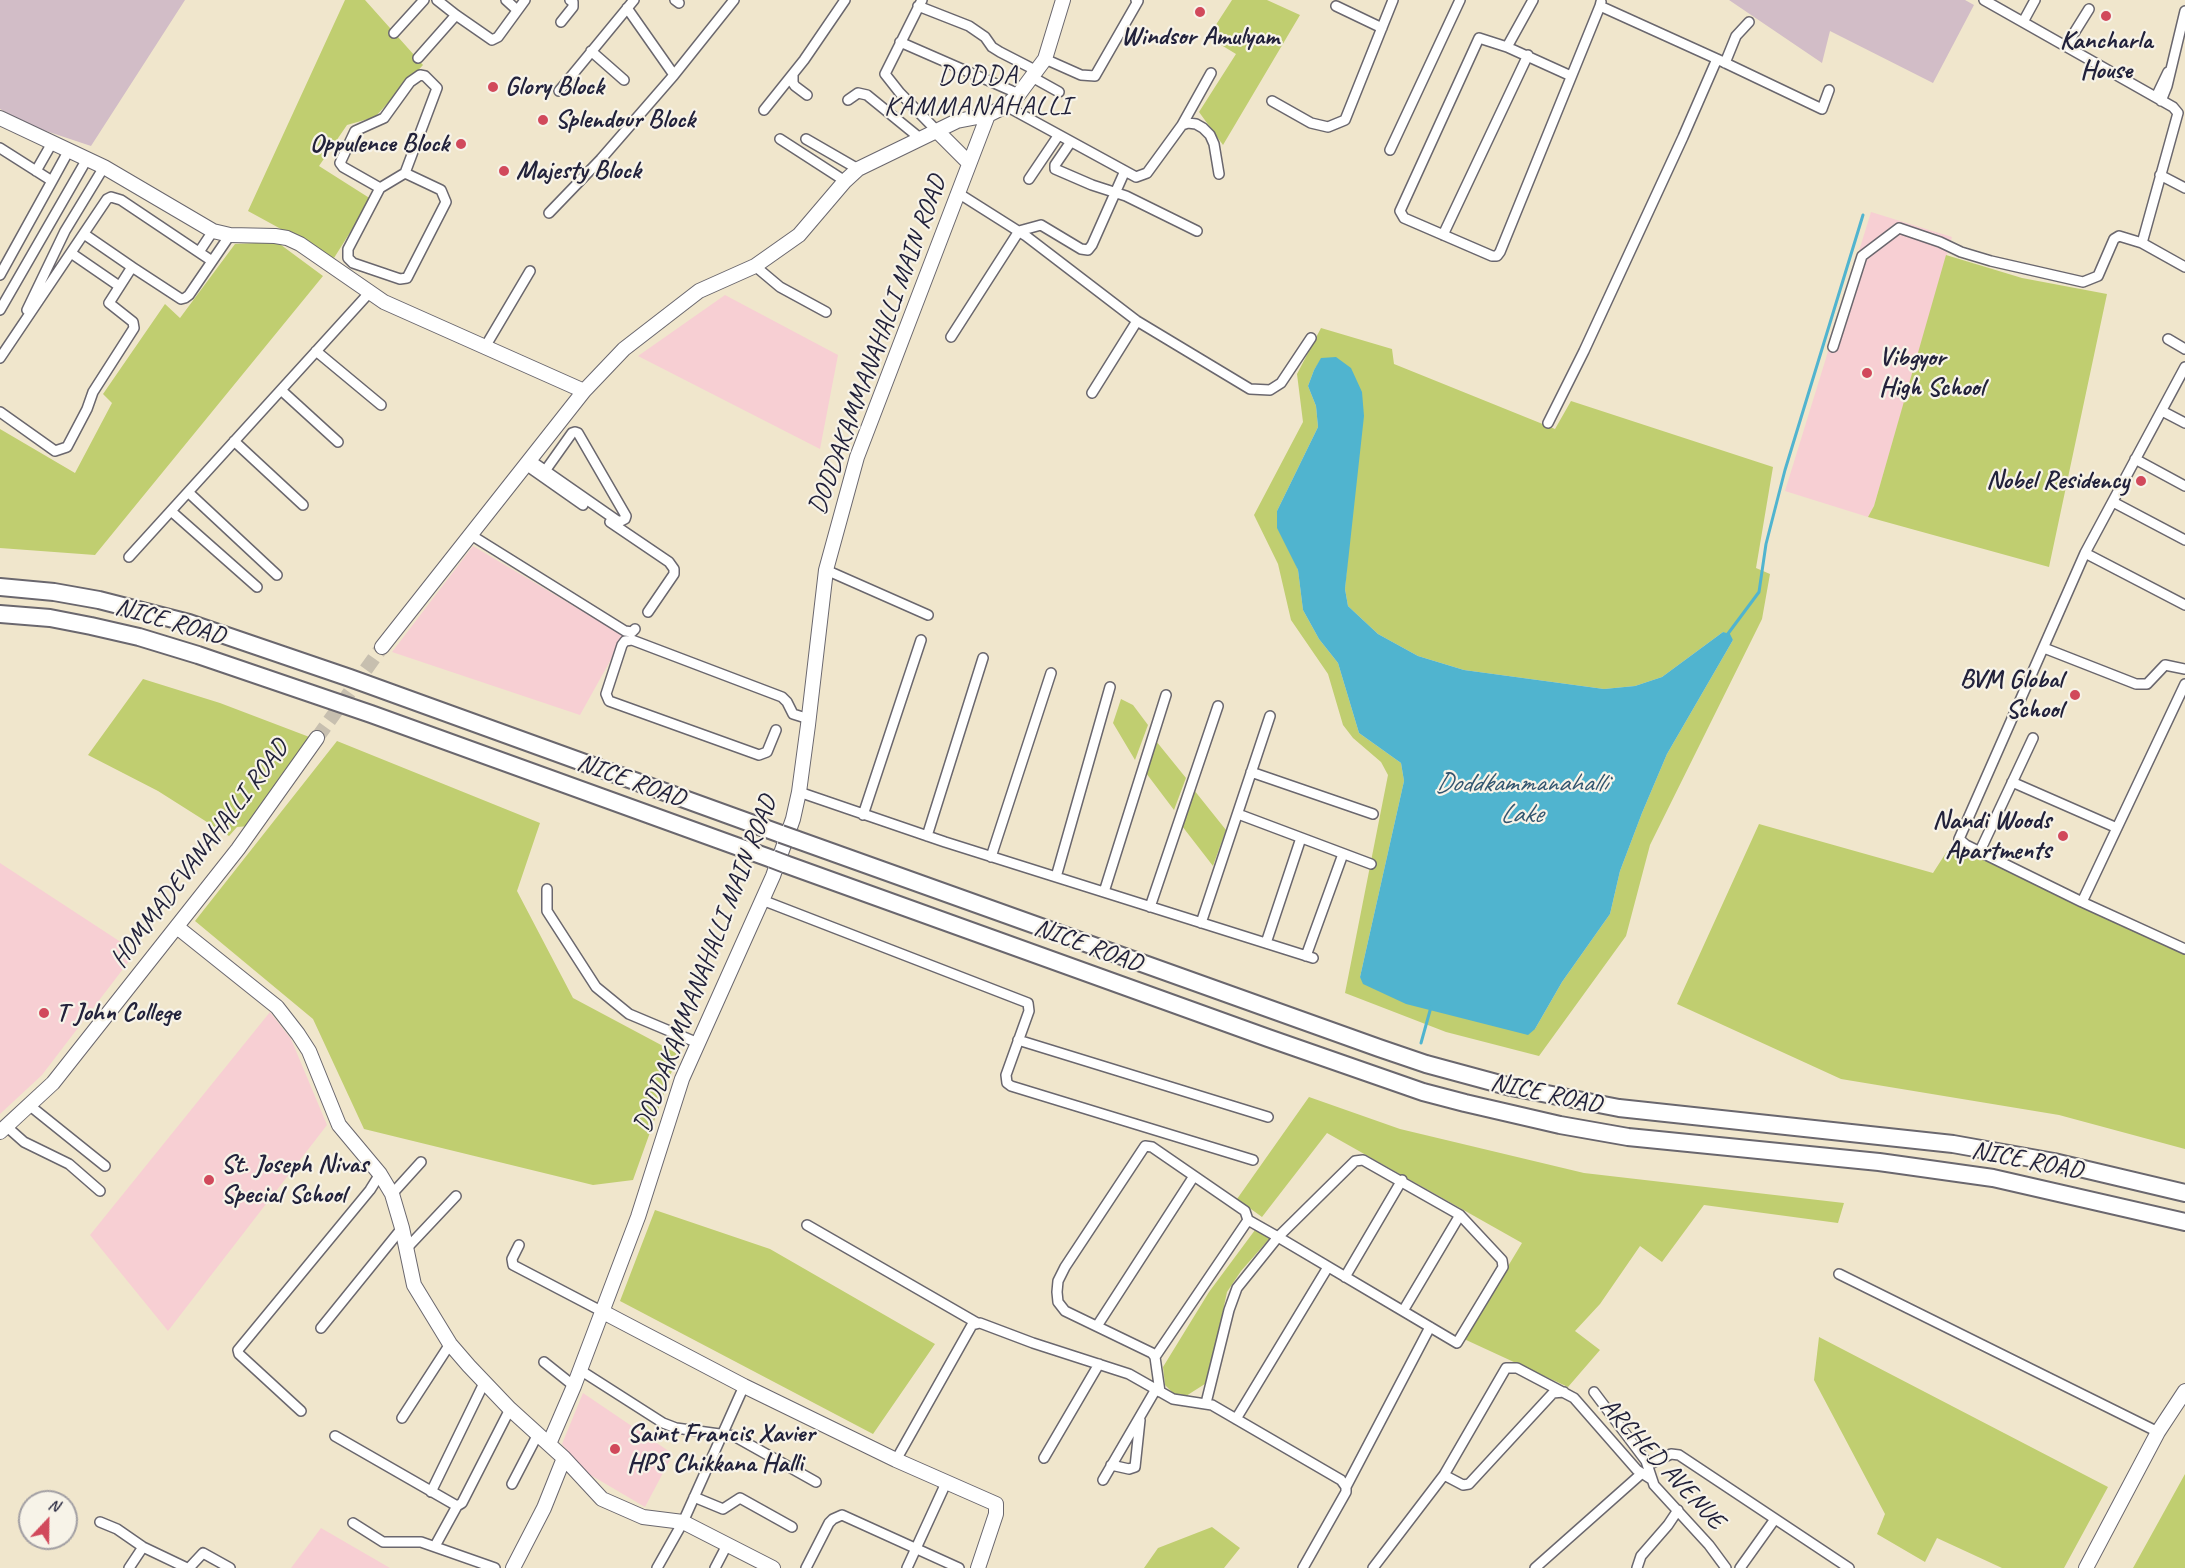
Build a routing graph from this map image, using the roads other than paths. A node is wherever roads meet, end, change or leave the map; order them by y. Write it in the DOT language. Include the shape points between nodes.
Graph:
graph roads {
  1 [pos="424,0"];
  2 [pos="437,0"];
  3 [pos="506,0"];
  4 [pos="525,0"];
  5 [pos="570,0"];
  6 [pos="634,0"];
  7 [pos="735,0"];
  8 [pos="845,0"];
  9 [pos="1063,0"];
  10 [pos="1136,0"];
  11 [pos="1393,0"];
  12 [pos="1460,0"];
  13 [pos="1533,0"];
  14 [pos="1984,0"];
  15 [pos="2035,0"];
  16 [pos="920,3"];
  17 [pos="1601,3"];
  18 [pos="1336,6"];
  19 [pos="627,8"];
  20 [pos="2089,9"];
  21 [pos="517,10"];
  22 [pos="2185,11"];
  23 [pos="456,15"];
  24 [pos="1749,21"];
  25 [pos="561,22"];
  26 [pos="2022,22"];
  27 [pos="1382,28"];
  28 [pos="394,33"];
  29 [pos="900,42"];
  30 [pos="2066,46"];
  31 [pos="1507,47"];
  32 [pos="591,51"];
  33 [pos="1528,55"];
  34 [pos="418,58"];
  35 [pos="1045,59"];
  36 [pos="1721,61"];
  37 [pos="1211,73"];
  38 [pos="793,74"];
  39 [pos="1035,74"];
  40 [pos="674,75"];
  41 [pos="1571,76"];
  42 [pos="624,80"];
  43 [pos="1829,90"];
  44 [pos="559,91"];
  45 [pos="1059,92"];
  46 [pos="1019,94"];
  47 [pos="807,95"];
  48 [pos="2158,99"];
  49 [pos="848,100"];
  50 [pos="1272,101"];
  51 [pos="1006,106"];
  52 [pos="764,110"];
  53 [pos="988,115"];
  54 [pos="2181,115"];
  55 [pos="0,118"];
  56 [pos="1182,125"];
  57 [pos="2175,125"];
  58 [pos="2185,130"];
  59 [pos="937,131"];
  60 [pos="1058,136"];
  61 [pos="780,139"];
  62 [pos="806,139"];
  63 [pos="921,139"];
  64 [pos="52,143"];
  65 [pos="1070,143"];
  66 [pos="0,148"];
  67 [pos="69,150"];
  68 [pos="1390,150"];
  69 [pos="87,159"];
  70 [pos="969,163"];
  71 [pos="104,167"];
  72 [pos="858,169"];
  73 [pos="36,171"];
  74 [pos="405,173"];
  75 [pos="1124,173"];
  76 [pos="1219,174"];
  77 [pos="2160,175"];
  78 [pos="1029,179"];
  79 [pos="52,181"];
  80 [pos="845,181"];
  81 [pos="380,188"];
  82 [pos="2185,188"];
  83 [pos="1116,192"];
  84 [pos="958,193"];
  85 [pos="549,213"];
  86 [pos="213,231"];
  87 [pos="1019,231"];
  88 [pos="1197,231"];
  89 [pos="84,234"];
  90 [pos="230,235"];
  91 [pos="1443,235"];
  92 [pos="2142,243"];
  93 [pos="199,252"];
  94 [pos="70,254"];
  95 [pos="351,260"];
  96 [pos="212,261"];
  97 [pos="755,266"];
  98 [pos="132,267"];
  99 [pos="2185,267"];
  100 [pos="530,271"];
  101 [pos="342,273"];
  102 [pos="0,275"];
  103 [pos="119,286"];
  104 [pos="370,292"];
  105 [pos="0,310"];
  106 [pos="826,312"];
  107 [pos="1137,321"];
  108 [pos="951,337"];
  109 [pos="1311,338"];
  110 [pos="2168,339"];
  111 [pos="12,340"];
  112 [pos="484,347"];
  113 [pos="1833,347"];
  114 [pos="2185,348"];
  115 [pos="316,351"];
  116 [pos="0,358"];
  117 [pos="2185,367"];
  118 [pos="281,390"];
  119 [pos="584,391"];
  120 [pos="1092,393"];
  121 [pos="381,405"];
  122 [pos="2162,411"];
  123 [pos="0,412"];
  124 [pos="1548,423"];
  125 [pos="2185,423"];
  126 [pos="234,441"];
  127 [pos="338,442"];
  128 [pos="2135,459"];
  129 [pos="528,463"];
  130 [pos="545,471"];
  131 [pos="2185,486"];
  132 [pos="188,492"];
  133 [pos="2113,502"];
  134 [pos="303,505"];
  135 [pos="171,511"];
  136 [pos="471,535"];
  137 [pos="2185,540"];
  138 [pos="2085,553"];
  139 [pos="129,557"];
  140 [pos="826,570"];
  141 [pos="277,575"];
  142 [pos="257,586"];
  143 [pos="0,587"];
  144 [pos="2185,605"];
  145 [pos="648,612"];
  146 [pos="0,614"];
  147 [pos="928,615"];
  148 [pos="635,629"];
  149 [pos="921,640"];
  150 [pos="382,647"];
  151 [pos="2044,648"];
  152 [pos="983,658"];
  153 [pos="2185,669"];
  154 [pos="1051,673"];
  155 [pos="2185,684"];
  156 [pos="1110,687"];
  157 [pos="1166,696"];
  158 [pos="1218,706"];
  159 [pos="1270,716"];
  160 [pos="809,719"];
  161 [pos="776,730"];
  162 [pos="317,738"];
  163 [pos="2033,738"];
  164 [pos="1251,772"];
  165 [pos="2012,782"];
  166 [pos="799,792"];
  167 [pos="1238,814"];
  168 [pos="1373,814"];
  169 [pos="863,815"];
  170 [pos="2117,828"];
  171 [pos="927,836"];
  172 [pos="1301,838"];
  173 [pos="1980,851"];
  174 [pos="1343,854"];
  175 [pos="991,857"];
  176 [pos="1371,864"];
  177 [pos="1056,877"];
  178 [pos="547,890"];
  179 [pos="1104,892"];
  180 [pos="762,900"];
  181 [pos="2082,902"];
  182 [pos="1150,907"];
  183 [pos="1201,923"];
  184 [pos="177,927"];
  185 [pos="1266,943"];
  186 [pos="2185,949"];
  187 [pos="1018,1040"];
  188 [pos="698,1043"];
  189 [pos="29,1105"];
  190 [pos="1268,1117"];
  191 [pos="3,1129"];
  192 [pos="1253,1160"];
  193 [pos="421,1162"];
  194 [pos="105,1166"];
  195 [pos="380,1174"];
  196 [pos="1194,1176"];
  197 [pos="1402,1180"];
  198 [pos="100,1191"];
  199 [pos="392,1194"];
  200 [pos="2185,1194"];
  201 [pos="456,1196"];
  202 [pos="1460,1215"];
  203 [pos="1248,1220"];
  204 [pos="2185,1222"];
  205 [pos="807,1225"];
  206 [pos="402,1228"];
  207 [pos="1278,1237"];
  208 [pos="519,1245"];
  209 [pos="407,1248"];
  210 [pos="1328,1267"];
  211 [pos="1839,1274"];
  212 [pos="1345,1277"];
  213 [pos="1403,1311"];
  214 [pos="603,1312"];
  215 [pos="977,1323"];
  216 [pos="1097,1326"];
  217 [pos="1430,1327"];
  218 [pos="321,1328"];
  219 [pos="450,1344"];
  220 [pos="1155,1357"];
  221 [pos="544,1362"];
  222 [pos="1100,1364"];
  223 [pos="580,1370"];
  224 [pos="484,1381"];
  225 [pos="574,1386"];
  226 [pos="744,1386"];
  227 [pos="1158,1391"];
  228 [pos="2185,1391"];
  229 [pos="1564,1392"];
  230 [pos="1594,1392"];
  231 [pos="1206,1402"];
  232 [pos="510,1408"];
  233 [pos="301,1411"];
  234 [pos="1140,1416"];
  235 [pos="402,1418"];
  236 [pos="1236,1419"];
  237 [pos="2158,1432"];
  238 [pos="723,1433"];
  239 [pos="538,1434"];
  240 [pos="335,1436"];
  241 [pos="549,1444"];
  242 [pos="564,1458"];
  243 [pos="1044,1458"];
  244 [pos="896,1460"];
  245 [pos="1112,1465"];
  246 [pos="1648,1465"];
  247 [pos="1641,1474"];
  248 [pos="1444,1475"];
  249 [pos="1651,1479"];
  250 [pos="1103,1480"];
  251 [pos="816,1482"];
  252 [pos="946,1483"];
  253 [pos="512,1484"];
  254 [pos="1346,1488"];
  255 [pos="431,1492"];
  256 [pos="694,1497"];
  257 [pos="457,1506"];
  258 [pos="1678,1510"];
  259 [pos="1775,1519"];
  260 [pos="100,1521"];
  261 [pos="683,1522"];
  262 [pos="353,1523"];
  263 [pos="792,1527"];
  264 [pos="727,1545"];
  265 [pos="435,1546"];
  266 [pos="143,1547"];
  267 [pos="918,1548"];
  268 [pos="769,1567"];
  269 [pos="129,1568"];
  270 [pos="188,1568"];
  271 [pos="230,1568"];
  272 [pos="495,1568"];
  273 [pos="513,1568"];
  274 [pos="657,1568"];
  275 [pos="716,1568"];
  276 [pos="806,1568"];
  277 [pos="907,1568"];
  278 [pos="959,1568"];
  279 [pos="978,1568"];
  280 [pos="1304,1568"];
  281 [pos="1373,1568"];
  282 [pos="1535,1568"];
  283 [pos="1637,1568"];
  284 [pos="1726,1568"];
  285 [pos="1740,1568"];
  286 [pos="1850,1568"];
  287 [pos="2086,1568"];
  1 -- 28 [label="street"];
  2 -- 23 [label="street"];
  3 -- 21 [label="street"];
  4 -- 21 [label="street"];
  5 -- 25 [label="street" via="573,7"];
  6 -- 19 [label="street"];
  7 -- 40 [label="street"];
  8 -- 38 [label="street"];
  9 -- 35 [label="street"];
  10 -- 35 [label="street" via="1095,76 1081,75"];
  11 -- 27 [label="street"];
  12 -- 68 [label="street"];
  13 -- 31 [label="street"];
  14 -- 26 [label="street"];
  15 -- 26 [label="street"];
  16 -- 29 [label="street"];
  16 -- 39 [label="street" via="969,26 992,47"];
  17 -- 36 [label="street"];
  17 -- 41 [label="street"];
  18 -- 27 [label="street"];
  19 -- 32 [label="street"];
  19 -- 40 [label="street"];
  20 -- 30 [label="street"];
  21 -- 23 [label="street" via="492,40"];
  22 -- 48 [label="street" via="2172,64 2161,83"];
  23 -- 34 [label="street"];
  24 -- 36 [label="street"];
  26 -- 30 [label="street"];
  27 -- 50 [label="street" via="1345,120 1328,127 1311,123"];
  29 -- 46 [label="street"];
  29 -- 59 [label="street" via="885,74"];
  30 -- 48 [label="street"];
  31 -- 33 [label="street"];
  31 -- 91 [label="street" via="1479,38 1401,206 1404,218"];
  32 -- 42 [label="street"];
  32 -- 44 [label="street"];
  33 -- 41 [label="street"];
  33 -- 91 [label="street"];
  35 -- 39 [label="street"];
  36 -- 43 [label="street" via="1822,109"];
  36 -- 124 [label="street"];
  37 -- 56 [label="street"];
  38 -- 47 [label="street" via="795,86"];
  38 -- 52 [label="street"];
  39 -- 45 [label="street"];
  39 -- 46 [label="street"];
  40 -- 85 [label="street"];
  41 -- 91 [label="street" via="1497,256"];
  46 -- 51 [label="street"];
  48 -- 54 [label="street"];
  49 -- 63 [label="street" via="858,93 867,95"];
  51 -- 53 [label="street"];
  51 -- 60 [label="street"];
  53 -- 59 [label="street"];
  53 -- 70 [label="street, DODDAKAMMANAHALLI MAIN ROAD"];
  54 -- 57 [label="street"];
  55 -- 64 [label="street"];
  56 -- 75 [label="street" via="1147,173 1136,177"];
  56 -- 76 [label="street" via="1196,124 1210,135"];
  57 -- 58 [label="street"];
  57 -- 77 [label="street"];
  59 -- 63 [label="street"];
  59 -- 70 [label="street"];
  60 -- 65 [label="street"];
  60 -- 78 [label="street"];
  61 -- 80 [label="street"];
  62 -- 72 [label="street"];
  63 -- 72 [label="street"];
  64 -- 67 [label="street"];
  64 -- 73 [label="street"];
  65 -- 75 [label="street"];
  65 -- 83 [label="street" via="1055,169"];
  66 -- 73 [label="street"];
  67 -- 69 [label="street"];
  67 -- 79 [label="street"];
  69 -- 71 [label="street"];
  69 -- 105 [label="street"];
  70 -- 84 [label="street, DODDAKAMMANAHALLI MAIN ROAD"];
  71 -- 86 [label="street"];
  71 -- 111 [label="street" via="64,231"];
  72 -- 80 [label="street"];
  73 -- 79 [label="street"];
  74 -- 81 [label="street"];
  74 -- 81 [label="street" via="436,88 420,75 414,77 384,118 355,131 340,163"];
  74 -- 95 [label="street" via="441,189 446,202 407,279"];
  75 -- 83 [label="street"];
  77 -- 82 [label="street"];
  77 -- 92 [label="street"];
  79 -- 102 [label="street"];
  80 -- 97 [label="street" via="799,236"];
  81 -- 95 [label="street" via="348,249"];
  83 -- 87 [label="street" via="1088,250 1041,225"];
  83 -- 88 [label="street"];
  84 -- 87 [label="street"];
  84 -- 140 [label="street, DODDAKAMMANAHALLI MAIN ROAD" via="858,457"];
  86 -- 90 [label="street"];
  86 -- 93 [label="street"];
  87 -- 107 [label="street"];
  87 -- 108 [label="street"];
  89 -- 93 [label="street" via="111,197 122,200"];
  89 -- 94 [label="street"];
  89 -- 98 [label="street"];
  90 -- 96 [label="street"];
  90 -- 101 [label="street" via="288,238"];
  92 -- 99 [label="street"];
  92 -- 113 [label="street" via="2119,236 2098,276 2083,282 1991,261 1899,228 1862,256"];
  93 -- 96 [label="street"];
  94 -- 103 [label="street"];
  94 -- 111 [label="street"];
  95 -- 101 [label="street"];
  96 -- 98 [label="street" via="189,295 181,299"];
  97 -- 106 [label="street" via="780,287"];
  97 -- 119 [label="street" via="699,291 624,349"];
  98 -- 103 [label="street"];
  100 -- 112 [label="street"];
  101 -- 104 [label="street"];
  103 -- 123 [label="street" via="109,303 134,326 93,392 67,447 55,451"];
  104 -- 112 [label="street" via="402,311"];
  104 -- 115 [label="street"];
  107 -- 109 [label="street" via="1250,389 1260,391 1281,383"];
  107 -- 120 [label="street"];
  110 -- 114 [label="street"];
  111 -- 116 [label="street"];
  112 -- 119 [label="street"];
  115 -- 118 [label="street"];
  115 -- 121 [label="street"];
  117 -- 122 [label="street"];
  118 -- 126 [label="street"];
  118 -- 127 [label="street"];
  119 -- 129 [label="street"];
  122 -- 125 [label="street"];
  122 -- 128 [label="street"];
  126 -- 132 [label="street"];
  126 -- 134 [label="street"];
  128 -- 131 [label="street"];
  128 -- 133 [label="street"];
  129 -- 130 [label="street"];
  129 -- 136 [label="street"];
  129 -- 145 [label="street" via="672,566 674,573"];
  130 -- 130 [label="street" via="619,522 625,519 578,433 572,434"];
  132 -- 135 [label="street"];
  132 -- 141 [label="street"];
  133 -- 137 [label="street"];
  133 -- 138 [label="street"];
  135 -- 139 [label="street"];
  135 -- 142 [label="street"];
  136 -- 148 [label="street" via="625,632"];
  136 -- 150 [label="street"];
  138 -- 144 [label="street"];
  138 -- 151 [label="street"];
  140 -- 147 [label="street"];
  140 -- 160 [label="street, DODDAKAMMANAHALLI MAIN ROAD"];
  143 -- 200 [label="highway, NICE ROAD" via="99,600 189,623 1426,1064 1579,1102 1953,1144 2054,1162"];
  146 -- 204 [label="highway, NICE ROAD" via="91,626 198,655 1423,1092 1628,1137 1982,1176"];
  149 -- 169 [label="street"];
  151 -- 153 [label="street" via="2136,684 2146,684 2165,665"];
  151 -- 173 [label="street" via="1959,839"];
  152 -- 171 [label="street"];
  154 -- 175 [label="street"];
  155 -- 170 [label="street"];
  156 -- 177 [label="street"];
  157 -- 179 [label="street"];
  158 -- 182 [label="street"];
  159 -- 164 [label="street"];
  160 -- 161 [label="street" via="793,714 782,697 632,640 622,645 606,694 609,701 759,755 767,752"];
  160 -- 166 [label="street, DODDAKAMMANAHALLI MAIN ROAD"];
  162 -- 184 [label="street, HOMMADEVANAHALLI ROAD"];
  163 -- 165 [label="street"];
  164 -- 167 [label="street"];
  164 -- 168 [label="street"];
  165 -- 170 [label="street"];
  165 -- 173 [label="street"];
  166 -- 169 [label="street"];
  166 -- 180 [label="street, DODDAKAMMANAHALLI MAIN ROAD" via="793,819"];
  167 -- 172 [label="street"];
  167 -- 183 [label="street"];
  169 -- 171 [label="street"];
  170 -- 181 [label="street"];
  171 -- 175 [label="street"];
  172 -- 174 [label="street"];
  172 -- 185 [label="street"];
  173 -- 181 [label="street"];
  174 -- 176 [label="street"];
  174 -- 185 [label="street" via="1309,957"];
  175 -- 177 [label="street"];
  177 -- 179 [label="street"];
  178 -- 188 [label="street" via="547,911 596,987 629,1014"];
  179 -- 182 [label="street"];
  180 -- 187 [label="street" via="1023,1000 1030,1007"];
  180 -- 188 [label="street, DODDAKAMMANAHALLI MAIN ROAD"];
  181 -- 186 [label="street"];
  182 -- 183 [label="street"];
  183 -- 185 [label="street"];
  184 -- 189 [label="street, HOMMADEVANAHALLI ROAD" via="53,1083"];
  184 -- 195 [label="street" via="277,1007 309,1051 339,1125"];
  187 -- 190 [label="street"];
  187 -- 192 [label="street" via="1006,1075 1011,1086"];
  188 -- 214 [label="street, DODDAKAMMANAHALLI MAIN ROAD" via="682,1079"];
  189 -- 191 [label="street, HOMMADEVANAHALLI ROAD"];
  189 -- 194 [label="street"];
  191 -- 198 [label="street" via="69,1164"];
  193 -- 199 [label="street"];
  195 -- 199 [label="street"];
  195 -- 233 [label="street" via="238,1350"];
  196 -- 203 [label="street" via="1245,1211"];
  196 -- 216 [label="street"];
  196 -- 216 [label="street" via="1149,1146 1141,1149 1058,1281 1061,1307"];
  197 -- 202 [label="street"];
  197 -- 207 [label="street" via="1363,1160 1355,1161"];
  197 -- 212 [label="street"];
  199 -- 206 [label="street"];
  201 -- 209 [label="street"];
  202 -- 213 [label="street"];
  202 -- 217 [label="street" via="1502,1260 1503,1267 1457,1343"];
  203 -- 207 [label="street"];
  203 -- 220 [label="street"];
  205 -- 215 [label="street"];
  206 -- 209 [label="street"];
  206 -- 218 [label="street"];
  207 -- 210 [label="street"];
  207 -- 231 [label="street" via="1237,1288"];
  208 -- 214 [label="street" via="513,1265"];
  209 -- 219 [label="street" via="414,1286"];
  210 -- 212 [label="street"];
  210 -- 236 [label="street"];
  211 -- 237 [label="street"];
  212 -- 213 [label="street"];
  213 -- 217 [label="street"];
  214 -- 223 [label="street, DODDAKAMMANAHALLI MAIN ROAD"];
  214 -- 226 [label="street"];
  215 -- 222 [label="street"];
  215 -- 244 [label="street" via="972,1325"];
  216 -- 220 [label="street"];
  217 -- 254 [label="street"];
  219 -- 224 [label="street"];
  219 -- 235 [label="street"];
  220 -- 227 [label="street"];
  221 -- 225 [label="street"];
  222 -- 227 [label="street" via="1136,1377"];
  222 -- 243 [label="street"];
  223 -- 225 [label="street, DODDAKAMMANAHALLI MAIN ROAD"];
  223 -- 238 [label="street" via="669,1426"];
  224 -- 232 [label="street"];
  224 -- 255 [label="street"];
  225 -- 241 [label="street, DODDAKAMMANAHALLI MAIN ROAD"];
  226 -- 238 [label="street"];
  226 -- 244 [label="street"];
  227 -- 231 [label="street" via="1180,1401"];
  227 -- 234 [label="street"];
  228 -- 237 [label="street"];
  229 -- 247 [label="street, ARCHED AVENUE" via="1574,1398"];
  229 -- 248 [label="street" via="1553,1393 1468,1484"];
  229 -- 248 [label="street, ARCHED AVENUE" via="1517,1368 1506,1368"];
  230 -- 246 [label="street"];
  231 -- 236 [label="street"];
  232 -- 239 [label="street"];
  232 -- 257 [label="street"];
  234 -- 245 [label="street"];
  234 -- 245 [label="street" via="1135,1467"];
  236 -- 254 [label="street" via="1341,1480"];
  237 -- 287 [label="street"];
  238 -- 251 [label="street"];
  238 -- 256 [label="street"];
  239 -- 241 [label="street"];
  239 -- 253 [label="street"];
  240 -- 255 [label="street"];
  241 -- 242 [label="street"];
  242 -- 261 [label="street" via="602,1499 643,1517"];
  242 -- 273 [label="street"];
  244 -- 252 [label="street"];
  245 -- 250 [label="street"];
  246 -- 249 [label="street"];
  246 -- 259 [label="street" via="1671,1454 1679,1455"];
  247 -- 249 [label="street, ARCHED AVENUE"];
  247 -- 282 [label="street"];
  248 -- 281 [label="street"];
  249 -- 258 [label="street, ARCHED AVENUE"];
  252 -- 267 [label="street"];
  252 -- 279 [label="street" via="996,1504"];
  254 -- 280 [label="street"];
  255 -- 257 [label="street"];
  256 -- 261 [label="street"];
  256 -- 263 [label="street" via="723,1509 738,1499 744,1500"];
  257 -- 265 [label="street"];
  258 -- 283 [label="street" via="1641,1556"];
  258 -- 284 [label="street, ARCHED AVENUE"];
  259 -- 285 [label="street"];
  259 -- 286 [label="street"];
  260 -- 266 [label="street"];
  261 -- 264 [label="street"];
  261 -- 274 [label="street"];
  262 -- 265 [label="street" via="383,1542"];
  264 -- 268 [label="street"];
  264 -- 275 [label="street"];
  265 -- 272 [label="street"];
  266 -- 269 [label="street"];
  266 -- 270 [label="street"];
  267 -- 276 [label="street" via="842,1515 829,1523"];
  267 -- 277 [label="street"];
  267 -- 278 [label="street"];
  270 -- 271 [label="street" via="202,1553"];
}
